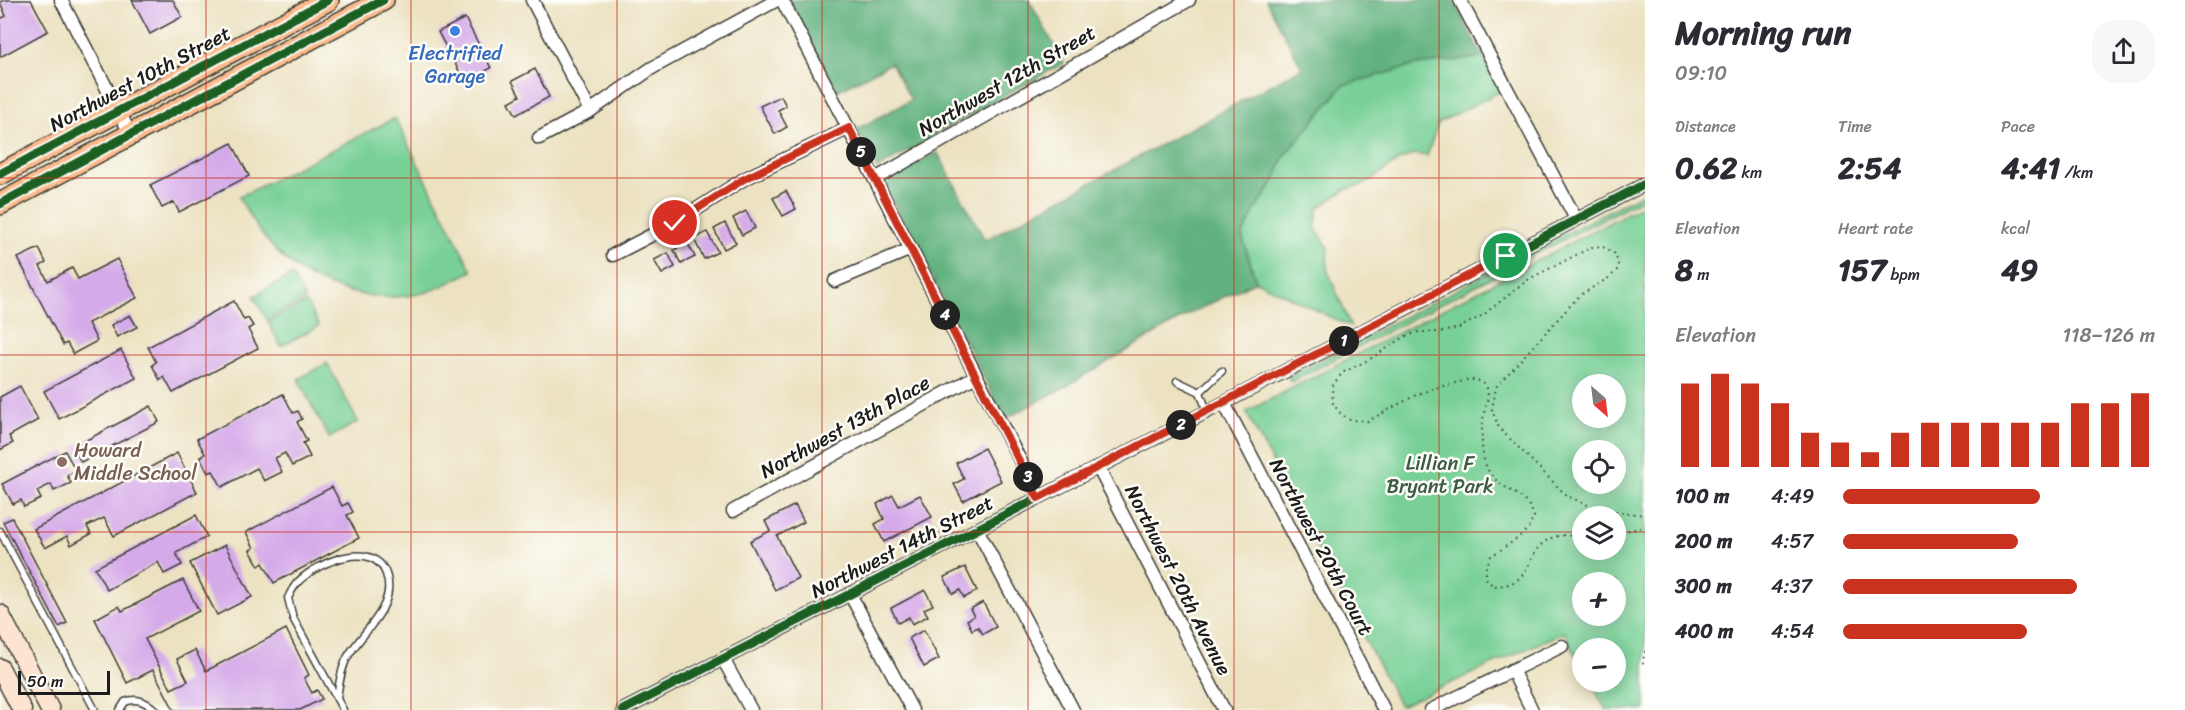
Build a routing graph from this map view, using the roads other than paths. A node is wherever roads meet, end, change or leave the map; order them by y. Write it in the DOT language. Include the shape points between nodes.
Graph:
graph roads {
  1 [pos="61,0"];
  2 [pos="328,0"];
  3 [pos="383,0"];
  4 [pos="532,0"];
  5 [pos="777,0"];
  6 [pos="782,0"];
  7 [pos="1189,0"];
  8 [pos="1460,0"];
  9 [pos="118,110"];
  10 [pos="590,111"];
  11 [pos="849,128"];
  12 [pos="131,135"];
  13 [pos="539,138"];
  14 [pos="0,174"];
  15 [pos="874,179"];
  16 [pos="1645,184"];
  17 [pos="0,204"];
  18 [pos="1576,219"];
  19 [pos="911,249"];
  20 [pos="613,255"];
  21 [pos="835,281"];
  22 [pos="1222,371"];
  23 [pos="976,376"];
  24 [pos="1177,381"];
  25 [pos="1200,392"];
  26 [pos="1224,403"];
  27 [pos="1207,411"];
  28 [pos="1098,467"];
  29 [pos="1038,498"];
  30 [pos="734,511"];
  31 [pos="977,529"];
  32 [pos="0,531"];
  33 [pos="850,594"];
  34 [pos="0,614"];
  35 [pos="1562,646"];
  36 [pos="723,659"];
  37 [pos="0,668"];
  38 [pos="1512,670"];
  39 [pos="337,698"];
  40 [pos="22,710"];
  41 [pos="50,710"];
  42 [pos="95,710"];
  43 [pos="120,710"];
  44 [pos="156,710"];
  45 [pos="343,710"];
  46 [pos="623,710"];
  47 [pos="751,710"];
  48 [pos="912,710"];
  49 [pos="1073,710"];
  50 [pos="1224,710"];
  51 [pos="1384,710"];
  52 [pos="1431,710"];
  53 [pos="1532,710"];
  1 -- 9 [label="street"];
  2 -- 9 [label="highway, Northwest 10th Street"];
  3 -- 12 [label="highway"];
  4 -- 10 [label="street"];
  5 -- 10 [label="street" via="652,68"];
  6 -- 11 [label="street"];
  7 -- 15 [label="street, Northwest 12th Street"];
  8 -- 18 [label="street"];
  9 -- 12 [label="street"];
  9 -- 14 [label="highway, Northwest 10th Street"];
  10 -- 13 [label="street"];
  11 -- 15 [label="street"];
  11 -- 20 [label="street" via="744,179 675,223"];
  12 -- 17 [label="highway"];
  15 -- 19 [label="street"];
  16 -- 18 [label="street, Northwest 14th Street"];
  18 -- 26 [label="street, Northwest 14th Street"];
  19 -- 21 [label="street"];
  19 -- 23 [label="street"];
  22 -- 25 [label="lane"];
  23 -- 29 [label="street"];
  23 -- 30 [label="street, Northwest 13th Place"];
  24 -- 25 [label="lane"];
  25 -- 27 [label="lane"];
  26 -- 27 [label="street, Northwest 14th Street"];
  26 -- 51 [label="street, Northwest 20th Court"];
  27 -- 28 [label="street, Northwest 14th Street"];
  28 -- 29 [label="street, Northwest 14th Street"];
  28 -- 50 [label="street, Northwest 20th Avenue"];
  29 -- 31 [label="street, Northwest 14th Street"];
  31 -- 33 [label="street, Northwest 14th Street"];
  31 -- 49 [label="street"];
  32 -- 42 [label="lane"];
  33 -- 36 [label="street, Northwest 14th Street"];
  33 -- 48 [label="street"];
  34 -- 41 [label="main road"];
  35 -- 38 [label="street"];
  36 -- 46 [label="street, Northwest 14th Street"];
  36 -- 47 [label="street"];
  37 -- 40 [label="main road"];
  38 -- 52 [label="street"];
  38 -- 53 [label="street"];
  39 -- 39 [label="lane" via="346,660 380,613 388,591 379,564 361,555 338,558 306,575 288,598 293,618"];
  39 -- 45 [label="lane"];
  43 -- 44 [label="lane" via="125,702 139,700"];
}
